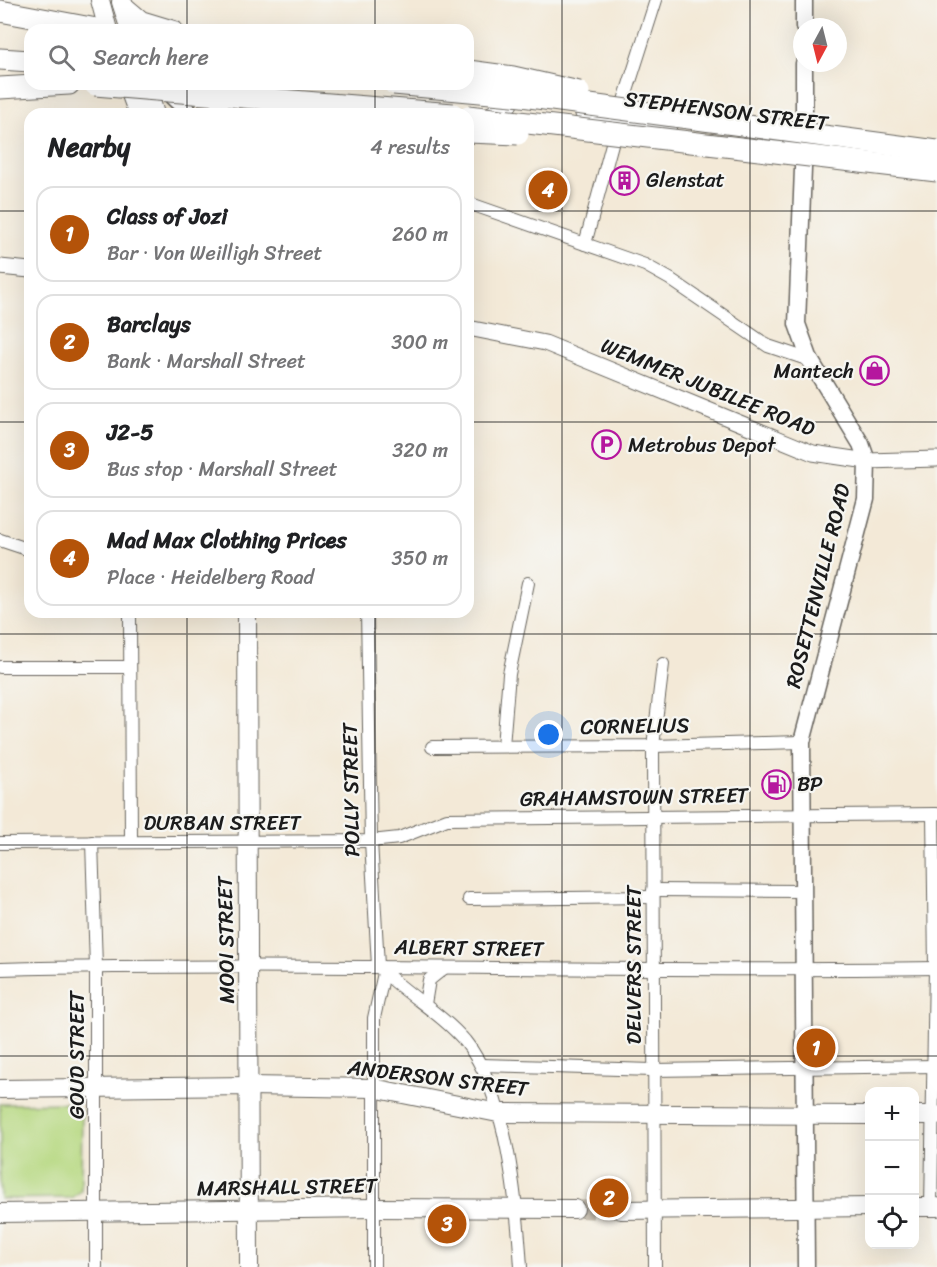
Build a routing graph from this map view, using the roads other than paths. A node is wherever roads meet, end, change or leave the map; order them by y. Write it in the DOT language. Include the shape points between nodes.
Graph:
graph roads {
  1 [pos="8,0"];
  2 [pos="100,0"];
  3 [pos="656,0"];
  4 [pos="804,0"];
  5 [pos="121,2"];
  6 [pos="0,11"];
  7 [pos="804,18"];
  8 [pos="75,24"];
  9 [pos="80,24"];
  10 [pos="106,24"];
  11 [pos="128,24"];
  12 [pos="154,24"];
  13 [pos="0,59"];
  14 [pos="24,61"];
  15 [pos="804,72"];
  16 [pos="474,74"];
  17 [pos="474,77"];
  18 [pos="0,78"];
  19 [pos="24,80"];
  20 [pos="24,87"];
  21 [pos="0,88"];
  22 [pos="148,90"];
  23 [pos="157,90"];
  24 [pos="170,90"];
  25 [pos="458,90"];
  26 [pos="510,104"];
  27 [pos="152,108"];
  28 [pos="184,108"];
  29 [pos="379,108"];
  30 [pos="653,114"];
  31 [pos="474,117"];
  32 [pos="618,120"];
  33 [pos="474,123"];
  34 [pos="474,132"];
  35 [pos="657,138"];
  36 [pos="804,143"];
  37 [pos="937,151"];
  38 [pos="937,161"];
  39 [pos="937,171"];
  40 [pos="474,205"];
  41 [pos="585,244"];
  42 [pos="0,267"];
  43 [pos="24,269"];
  44 [pos="474,329"];
  45 [pos="810,360"];
  46 [pos="937,459"];
  47 [pos="867,461"];
  48 [pos="0,540"];
  49 [pos="24,548"];
  50 [pos="528,583"];
  51 [pos="130,618"];
  52 [pos="247,618"];
  53 [pos="367,618"];
  54 [pos="663,664"];
  55 [pos="0,667"];
  56 [pos="129,667"];
  57 [pos="802,742"];
  58 [pos="504,746"];
  59 [pos="653,746"];
  60 [pos="432,747"];
  61 [pos="935,814"];
  62 [pos="804,815"];
  63 [pos="653,816"];
  64 [pos="439,820"];
  65 [pos="371,841"];
  66 [pos="92,842"];
  67 [pos="131,842"];
  68 [pos="0,843"];
  69 [pos="248,843"];
  70 [pos="935,869"];
  71 [pos="805,891"];
  72 [pos="653,894"];
  73 [pos="469,899"];
  74 [pos="249,965"];
  75 [pos="96,967"];
  76 [pos="444,968"];
  77 [pos="936,968"];
  78 [pos="0,969"];
  79 [pos="381,970"];
  80 [pos="805,970"];
  81 [pos="652,971"];
  82 [pos="425,1004"];
  83 [pos="481,1065"];
  84 [pos="935,1066"];
  85 [pos="805,1069"];
  86 [pos="653,1070"];
  87 [pos="249,1086"];
  88 [pos="97,1087"];
  89 [pos="373,1088"];
  90 [pos="0,1089"];
  91 [pos="498,1113"];
  92 [pos="654,1115"];
  93 [pos="806,1115"];
  94 [pos="865,1115"];
  95 [pos="927,1115"];
  96 [pos="805,1207"];
  97 [pos="865,1207"];
  98 [pos="927,1207"];
  99 [pos="374,1208"];
  100 [pos="249,1209"];
  101 [pos="575,1209"];
  102 [pos="517,1210"];
  103 [pos="621,1210"];
  104 [pos="654,1211"];
  105 [pos="96,1212"];
  106 [pos="0,1213"];
  107 [pos="96,1267"];
  108 [pos="249,1267"];
  109 [pos="374,1267"];
  110 [pos="521,1267"];
  111 [pos="655,1267"];
  112 [pos="806,1267"];
  1 -- 9 [label="highway"];
  2 -- 10 [label="main road"];
  3 -- 32 [label="street"];
  4 -- 7 [label="main road"];
  5 -- 11 [label="main road"];
  5 -- 12 [label="main road" via="141,20"];
  6 -- 8 [label="highway"];
  13 -- 14 [label="highway"];
  15 -- 36 [label="main road, ROSETTENVILLE ROAD"];
  16 -- 30 [label="highway, bridge" via="575,90"];
  17 -- 26 [label="street, STEPHENSON STREET"];
  18 -- 19 [label="highway"];
  20 -- 21 [label="highway"];
  22 -- 27 [label="main road"];
  23 -- 29 [label="highway, bridge"];
  24 -- 28 [label="main road"];
  25 -- 30 [label="highway, bridge"];
  26 -- 32 [label="street, STEPHENSON STREET"];
  26 -- 33 [label="street"];
  30 -- 37 [label="highway, bridge"];
  31 -- 35 [label="highway, bridge"];
  32 -- 36 [label="street, STEPHENSON STREET"];
  32 -- 41 [label="street"];
  34 -- 35 [label="highway, bridge"];
  35 -- 39 [label="highway, bridge"];
  36 -- 38 [label="street, STEPHENSON STREET"];
  36 -- 45 [label="main road, ROSETTENVILLE ROAD" via="796,311"];
  40 -- 41 [label="street"];
  41 -- 45 [label="street" via="645,265 768,346"];
  42 -- 43 [label="street"];
  44 -- 47 [label="street, WEMMER JUBILEE ROAD" via="545,343 800,448"];
  45 -- 47 [label="main road, ROSETTENVILLE ROAD" via="845,414"];
  46 -- 47 [label="street, WEMMER JUBILEE ROAD"];
  47 -- 57 [label="main road, ROSETTENVILLE ROAD" via="866,499"];
  48 -- 49 [label="street"];
  50 -- 58 [label="street" via="509,674"];
  51 -- 56 [label="street"];
  52 -- 69 [label="main road, MOOI STREET"];
  53 -- 65 [label="street, POLLY STREET"];
  54 -- 59 [label="street, DELVERS STREET"];
  55 -- 56 [label="street"];
  56 -- 67 [label="street"];
  57 -- 59 [label="street, CORNELIUS"];
  57 -- 62 [label="main road, ROSETTENVILLE ROAD"];
  58 -- 59 [label="street, CORNELIUS"];
  58 -- 60 [label="street, CORNELIUS"];
  59 -- 63 [label="street, DELVERS STREET"];
  61 -- 62 [label="street, GRAHAMSTOWN STREET"];
  61 -- 70 [label="street"];
  62 -- 63 [label="street, GRAHAMSTOWN STREET"];
  62 -- 71 [label="main road, ROSETTENVILLE ROAD"];
  63 -- 64 [label="street, GRAHAMSTOWN STREET"];
  63 -- 72 [label="street, DELVERS STREET"];
  64 -- 65 [label="street, DURBAN STREET" via="399,838"];
  65 -- 69 [label="street, DURBAN STREET"];
  65 -- 79 [label="street, POLLY STREET"];
  66 -- 67 [label="street, DURBAN STREET"];
  66 -- 68 [label="street, DURBAN STREET"];
  66 -- 75 [label="street, GOUD STREET"];
  67 -- 69 [label="street, DURBAN STREET"];
  69 -- 74 [label="main road, MOOI STREET"];
  70 -- 77 [label="street"];
  71 -- 72 [label="street"];
  71 -- 80 [label="main road, ROSETTENVILLE ROAD"];
  72 -- 73 [label="street"];
  72 -- 81 [label="street, DELVERS STREET"];
  74 -- 75 [label="street, ALBERT STREET"];
  74 -- 79 [label="street, ALBERT STREET"];
  74 -- 87 [label="main road, MOOI STREET"];
  75 -- 78 [label="street, ALBERT STREET"];
  75 -- 88 [label="street, GOUD STREET"];
  76 -- 79 [label="street, ALBERT STREET"];
  76 -- 81 [label="street, ALBERT STREET"];
  76 -- 82 [label="street" via="429,980"];
  77 -- 80 [label="street, ALBERT STREET"];
  77 -- 84 [label="street"];
  79 -- 82 [label="street"];
  79 -- 89 [label="street, POLLY STREET" via="374,1007"];
  80 -- 81 [label="street, ALBERT STREET"];
  80 -- 85 [label="main road, ROSETTENVILLE ROAD"];
  81 -- 86 [label="street, DELVERS STREET"];
  82 -- 83 [label="street" via="466,1043"];
  83 -- 86 [label="street"];
  83 -- 91 [label="street"];
  84 -- 85 [label="street"];
  84 -- 95 [label="street"];
  85 -- 86 [label="street"];
  85 -- 93 [label="main road, ROSETTENVILLE ROAD"];
  86 -- 92 [label="street, DELVERS STREET"];
  87 -- 88 [label="main road, ANDERSON STREET"];
  87 -- 89 [label="main road, ANDERSON STREET"];
  87 -- 100 [label="main road, MOOI STREET"];
  88 -- 90 [label="main road, ANDERSON STREET"];
  88 -- 105 [label="street, GOUD STREET"];
  89 -- 91 [label="main road, ANDERSON STREET"];
  89 -- 99 [label="street, POLLY STREET"];
  91 -- 92 [label="main road, ANDERSON STREET"];
  91 -- 102 [label="street"];
  92 -- 93 [label="main road, ANDERSON STREET"];
  92 -- 104 [label="street, DELVERS STREET"];
  93 -- 94 [label="main road, ANDERSON STREET"];
  93 -- 96 [label="main road, ROSETTENVILLE ROAD"];
  95 -- 98 [label="street"];
  96 -- 97 [label="main road"];
  96 -- 104 [label="main road"];
  96 -- 112 [label="main road, ROSETTENVILLE ROAD"];
  99 -- 100 [label="main road, MARSHALL STREET"];
  99 -- 102 [label="main road, MARSHALL STREET"];
  99 -- 109 [label="street, POLLY STREET"];
  100 -- 105 [label="main road, MARSHALL STREET"];
  100 -- 108 [label="main road, MOOI STREET"];
  101 -- 102 [label="main road, MARSHALL STREET"];
  102 -- 110 [label="street"];
  103 -- 104 [label="main road"];
  104 -- 111 [label="street, DELVERS STREET"];
  105 -- 106 [label="main road, MARSHALL STREET"];
  105 -- 107 [label="street, GOUD STREET"];
}
